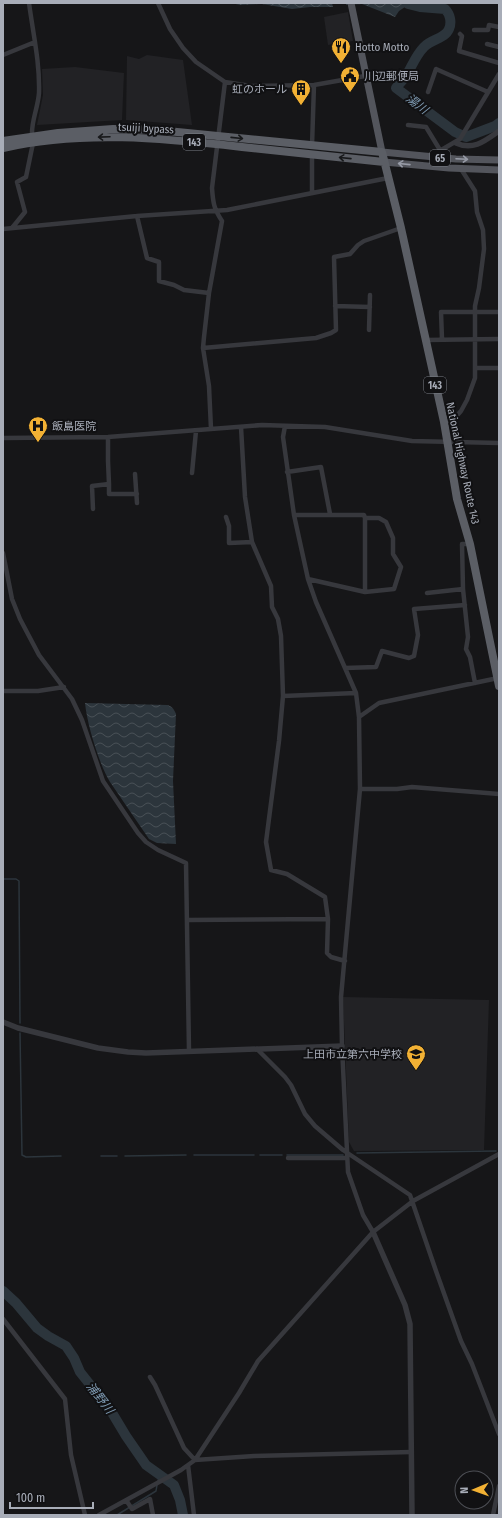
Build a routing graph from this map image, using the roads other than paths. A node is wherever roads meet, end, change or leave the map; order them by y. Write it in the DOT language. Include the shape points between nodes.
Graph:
graph roads {
  1 [pos="29,3"];
  2 [pos="158,3"];
  3 [pos="352,5"];
  4 [pos="499,27"];
  5 [pos="474,30"];
  6 [pos="460,34"];
  7 [pos="35,42"];
  8 [pos="487,44"];
  9 [pos="499,47"];
  10 [pos="3,55"];
  11 [pos="499,63"];
  12 [pos="499,74"];
  13 [pos="365,76"];
  14 [pos="225,82"];
  15 [pos="314,85"];
  16 [pos="428,92"];
  17 [pos="488,92"];
  18 [pos="408,125"];
  19 [pos="499,131"];
  20 [pos="32,139"];
  21 [pos="219,140"];
  22 [pos="3,141"];
  23 [pos="458,141"];
  24 [pos="3,148"];
  25 [pos="312,150"];
  26 [pos="440,150"];
  27 [pos="382,152"];
  28 [pos="429,157"];
  29 [pos="499,160"];
  30 [pos="384,162"];
  31 [pos="461,169"];
  32 [pos="499,170"];
  33 [pos="388,178"];
  34 [pos="312,193"];
  35 [pos="216,211"];
  36 [pos="136,216"];
  37 [pos="12,228"];
  38 [pos="401,228"];
  39 [pos="3,229"];
  40 [pos="209,293"];
  41 [pos="370,295"];
  42 [pos="335,306"];
  43 [pos="370,307"];
  44 [pos="475,312"];
  45 [pos="499,312"];
  46 [pos="369,330"];
  47 [pos="442,339"];
  48 [pos="499,339"];
  49 [pos="425,340"];
  50 [pos="475,340"];
  51 [pos="203,348"];
  52 [pos="475,368"];
  53 [pos="499,368"];
  54 [pos="444,422"];
  55 [pos="285,426"];
  56 [pos="241,427"];
  57 [pos="211,430"];
  58 [pos="196,431"];
  59 [pos="108,437"];
  60 [pos="3,438"];
  61 [pos="448,443"];
  62 [pos="499,443"];
  63 [pos="287,472"];
  64 [pos="192,473"];
  65 [pos="135,474"];
  66 [pos="109,484"];
  67 [pos="136,494"];
  68 [pos="137,503"];
  69 [pos="93,509"];
  70 [pos="330,514"];
  71 [pos="294,515"];
  72 [pos="226,517"];
  73 [pos="366,518"];
  74 [pos="252,542"];
  75 [pos="470,544"];
  76 [pos="3,553"];
  77 [pos="308,579"];
  78 [pos="463,590"];
  79 [pos="365,592"];
  80 [pos="427,592"];
  81 [pos="465,605"];
  82 [pos="345,668"];
  83 [pos="498,681"];
  84 [pos="475,683"];
  85 [pos="64,687"];
  86 [pos="3,691"];
  87 [pos="356,693"];
  88 [pos="283,696"];
  89 [pos="359,717"];
  90 [pos="360,789"];
  91 [pos="499,794"];
  92 [pos="328,919"];
  93 [pos="188,920"];
  94 [pos="345,961"];
  95 [pos="3,1022"];
  96 [pos="342,1046"];
  97 [pos="257,1049"];
  98 [pos="189,1051"];
  99 [pos="346,1152"];
  100 [pos="499,1154"];
  101 [pos="288,1158"];
  102 [pos="347,1158"];
  103 [pos="413,1201"];
  104 [pos="373,1232"];
  105 [pos="3,1319"];
  106 [pos="150,1377"];
  107 [pos="499,1434"];
  108 [pos="411,1452"];
  109 [pos="195,1460"];
  110 [pos="188,1465"];
  111 [pos="499,1486"];
  112 [pos="128,1502"];
  113 [pos="85,1515"];
  114 [pos="100,1515"];
  115 [pos="153,1515"];
  116 [pos="194,1515"];
  117 [pos="412,1515"];
  118 [pos="493,1515"];
  1 -- 7 [label="street"];
  2 -- 14 [label="street" via="170,29 183,48 196,62"];
  3 -- 13 [label="main road"];
  4 -- 5 [label="street" via="490,25 488,30"];
  6 -- 11 [label="street" via="460,51"];
  7 -- 10 [label="street"];
  7 -- 20 [label="street" via="39,94 31,127"];
  8 -- 9 [label="street"];
  12 -- 17 [label="street"];
  13 -- 15 [label="street"];
  13 -- 27 [label="main road"];
  14 -- 15 [label="street" via="251,86"];
  14 -- 21 [label="street"];
  15 -- 25 [label="street"];
  16 -- 17 [label="street" via="436,68"];
  17 -- 23 [label="street"];
  18 -- 26 [label="street" via="426,128"];
  19 -- 23 [label="street" via="470,147 463,146"];
  20 -- 21 [label="highway, tsuiji bypass / 143" via="117,137"];
  20 -- 22 [label="highway, tsuiji bypass / 143"];
  20 -- 24 [label="highway, tsuiji bypass / 143"];
  20 -- 37 [label="street" via="26,178 17,182 25,212"];
  21 -- 25 [label="highway, tsuiji bypass / 143"];
  21 -- 35 [label="street" via="212,188"];
  23 -- 26 [label="street"];
  25 -- 27 [label="highway, tsuiji bypass / 143"];
  30 -- 25 [label="highway, tsuiji bypass / 143, one-way"];
  25 -- 34 [label="street"];
  26 -- 28 [label="street"];
  27 -- 28 [label="main road, 65"];
  27 -- 30 [label="highway, National Highway Route 143 / 143"];
  28 -- 29 [label="main road, 65, one-way"];
  31 -- 30 [label="main road, 65, one-way"];
  30 -- 33 [label="highway, National Highway Route 143 / 143"];
  31 -- 32 [label="main road, 65"];
  31 -- 44 [label="street" via="474,191 483,230 484,248"];
  33 -- 34 [label="street"];
  33 -- 38 [label="highway, National Highway Route 143 / 143"];
  34 -- 35 [label="street"];
  35 -- 36 [label="street"];
  35 -- 40 [label="street" via="222,222"];
  36 -- 37 [label="street"];
  36 -- 40 [label="street" via="147,258 159,262 159,281 184,290"];
  37 -- 39 [label="street"];
  38 -- 42 [label="street" via="364,241 350,254 334,257"];
  38 -- 49 [label="highway, National Highway Route 143 / 143"];
  40 -- 51 [label="street"];
  41 -- 43 [label="street"];
  42 -- 43 [label="street"];
  42 -- 51 [label="street" via="336,330 316,338"];
  43 -- 46 [label="street"];
  44 -- 45 [label="street"];
  44 -- 47 [label="street" via="441,312"];
  44 -- 50 [label="street"];
  47 -- 49 [label="street"];
  47 -- 50 [label="street"];
  48 -- 50 [label="street"];
  49 -- 54 [label="highway, National Highway Route 143 / 143"];
  50 -- 52 [label="street"];
  51 -- 57 [label="street" via="209,386"];
  52 -- 53 [label="street"];
  52 -- 54 [label="street" via="475,378 464,406 454,419"];
  54 -- 61 [label="highway, National Highway Route 143 / 143"];
  55 -- 56 [label="street"];
  55 -- 61 [label="street" via="325,427 412,441"];
  55 -- 63 [label="street" via="283,437"];
  56 -- 57 [label="street"];
  56 -- 74 [label="street" via="244,497"];
  57 -- 58 [label="street"];
  58 -- 59 [label="street"];
  58 -- 64 [label="street"];
  59 -- 60 [label="street"];
  59 -- 66 [label="street"];
  61 -- 62 [label="street"];
  61 -- 75 [label="highway, National Highway Route 143 / 143" via="457,499"];
  63 -- 70 [label="street" via="321,467"];
  63 -- 71 [label="street"];
  65 -- 67 [label="street"];
  66 -- 67 [label="street" via="109,494"];
  66 -- 69 [label="street" via="92,486"];
  67 -- 68 [label="street"];
  70 -- 71 [label="street"];
  70 -- 73 [label="street" via="364,514"];
  71 -- 77 [label="street"];
  72 -- 74 [label="street" via="229,543"];
  73 -- 79 [label="street"];
  73 -- 79 [label="street" via="379,518 386,522 393,538 393,554 401,567 394,589"];
  74 -- 88 [label="street" via="271,586 272,607 278,619"];
  75 -- 78 [label="street" via="462,544"];
  75 -- 83 [label="highway, National Highway Route 143 / 143"];
  76 -- 85 [label="street" via="12,599 20,619 39,655"];
  77 -- 79 [label="street"];
  77 -- 82 [label="street"];
  78 -- 80 [label="street"];
  78 -- 81 [label="street"];
  81 -- 82 [label="street" via="414,608 418,635 414,656 409,658 382,651 376,667"];
  81 -- 84 [label="street" via="468,637 466,649"];
  82 -- 87 [label="street"];
  83 -- 84 [label="street"];
  84 -- 89 [label="street" via="379,703"];
  85 -- 86 [label="street"];
  85 -- 93 [label="street" via="82,720 103,781 138,833 158,850 186,863"];
  87 -- 88 [label="street"];
  87 -- 89 [label="street"];
  88 -- 92 [label="street" via="266,842 271,870 288,874 325,898"];
  89 -- 90 [label="street"];
  90 -- 91 [label="street" via="397,789 412,786"];
  90 -- 94 [label="street"];
  92 -- 93 [label="street"];
  92 -- 94 [label="street" via="326,954"];
  93 -- 98 [label="street"];
  94 -- 96 [label="street" via="341,996"];
  95 -- 98 [label="street" via="18,1028 110,1050 146,1053"];
  96 -- 97 [label="street"];
  96 -- 99 [label="street"];
  97 -- 98 [label="street"];
  97 -- 99 [label="street" via="291,1085 310,1120"];
  99 -- 102 [label="street"];
  99 -- 103 [label="street" via="410,1195"];
  100 -- 103 [label="street"];
  101 -- 102 [label="street"];
  102 -- 104 [label="street" via="348,1172 356,1195 367,1224"];
  103 -- 104 [label="street"];
  103 -- 107 [label="street" via="461,1341"];
  104 -- 108 [label="street" via="405,1305 410,1324"];
  104 -- 109 [label="street" via="258,1362"];
  105 -- 113 [label="street" via="65,1399 71,1455"];
  106 -- 109 [label="street" via="184,1448"];
  108 -- 109 [label="street"];
  108 -- 117 [label="street"];
  109 -- 110 [label="street"];
  110 -- 112 [label="street" via="148,1487"];
  110 -- 116 [label="street"];
  111 -- 118 [label="street"];
  112 -- 114 [label="street"];
  112 -- 115 [label="street" via="132,1509 150,1499"];
}
